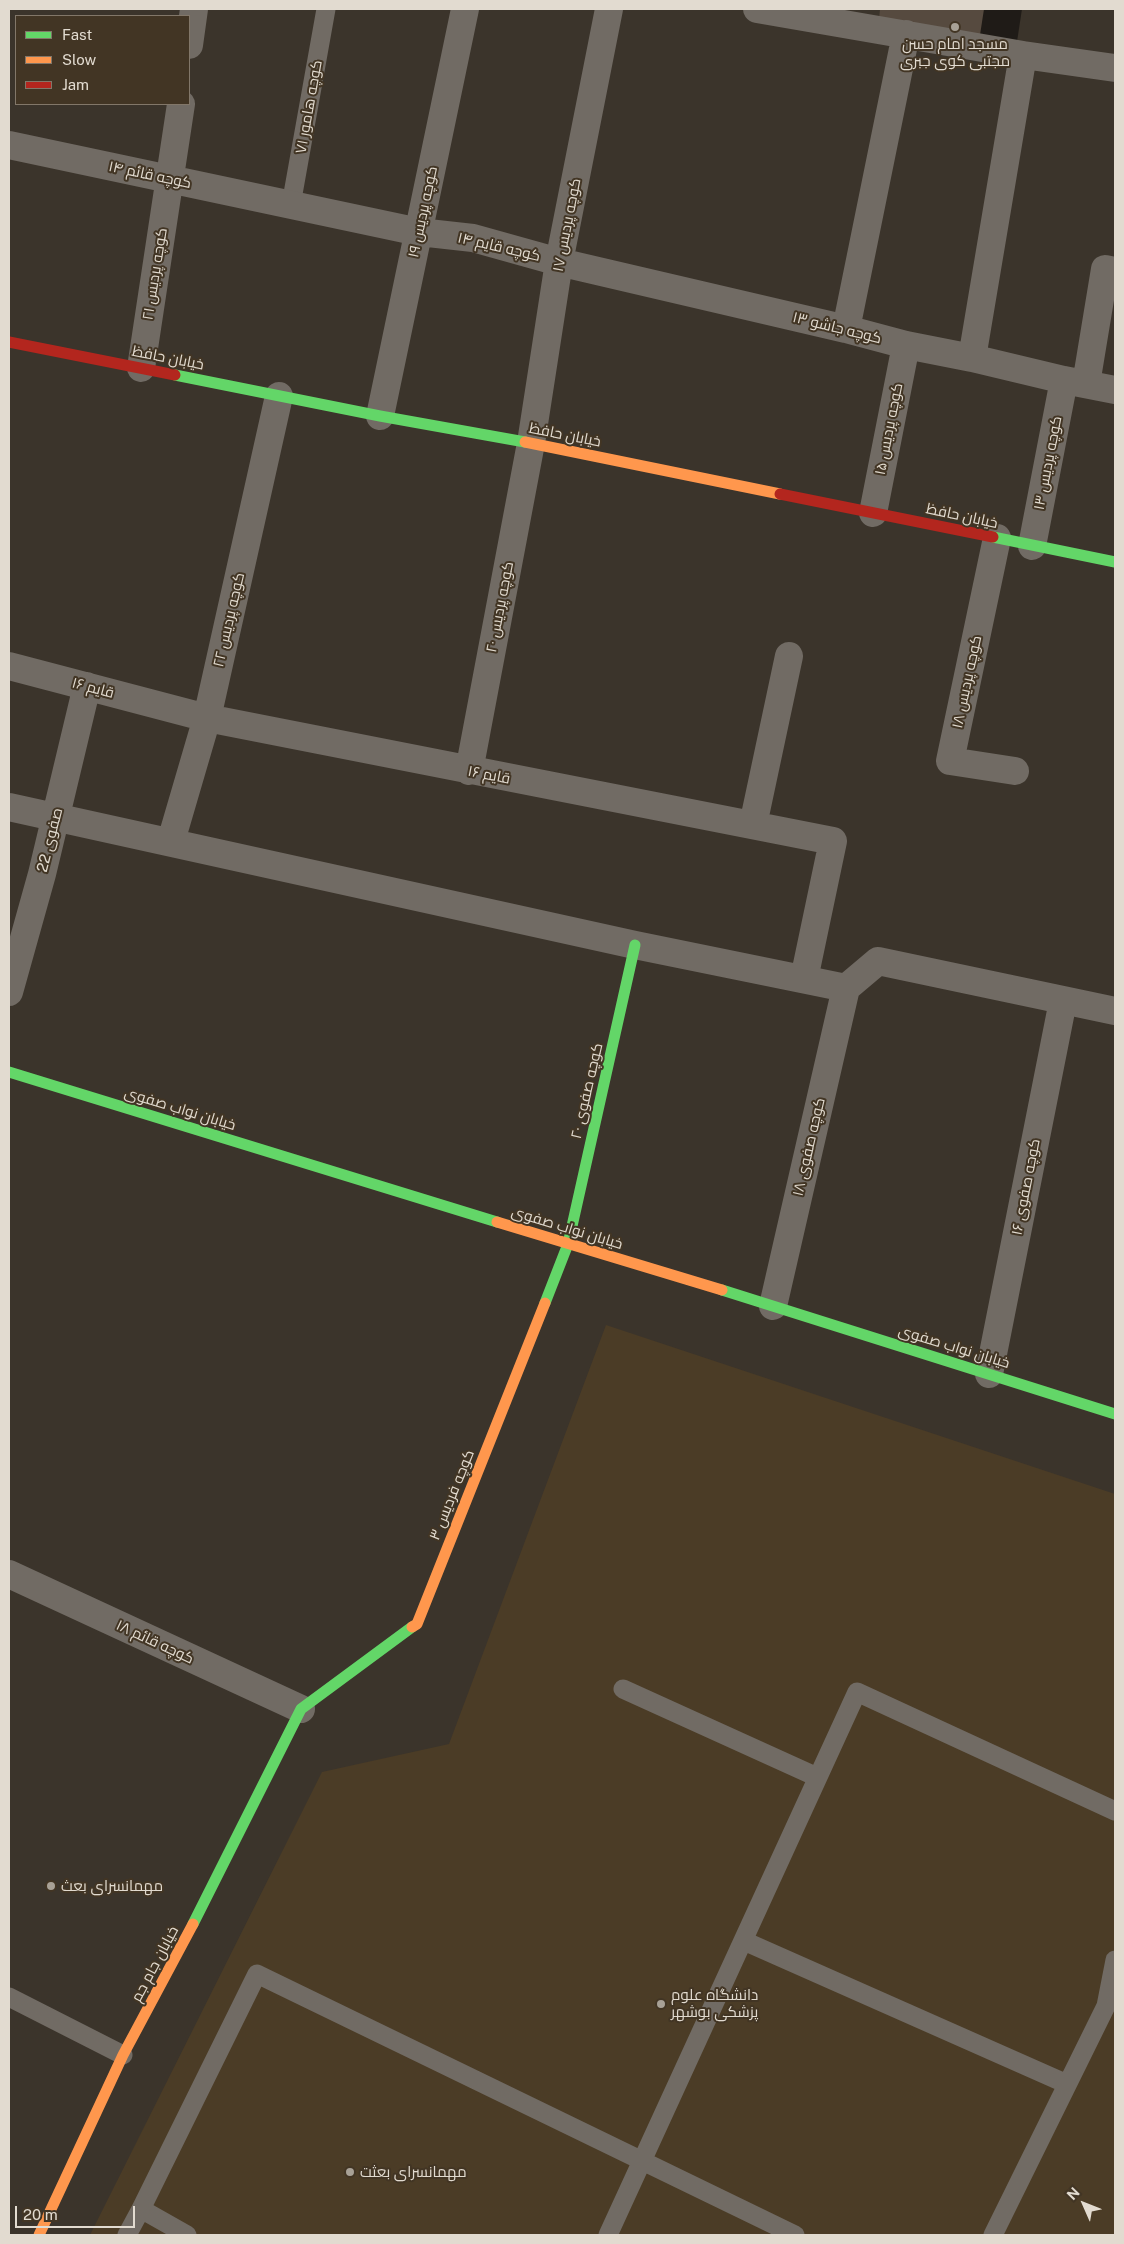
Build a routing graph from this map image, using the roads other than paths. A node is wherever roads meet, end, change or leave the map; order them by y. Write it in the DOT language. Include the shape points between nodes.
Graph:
graph roads {
  1 [pos="194,9"];
  2 [pos="326,9"];
  3 [pos="465,9"];
  4 [pos="609,9"];
  5 [pos="757,9"];
  6 [pos="865,18"];
  7 [pos="906,34"];
  8 [pos="190,38"];
  9 [pos="1023,54"];
  10 [pos="1115,68"];
  11 [pos="181,105"];
  12 [pos="9,145"];
  13 [pos="170,179"];
  14 [pos="291,205"];
  15 [pos="419,232"];
  16 [pos="560,262"];
  17 [pos="1115,271"];
  18 [pos="846,329"];
  19 [pos="9,342"];
  20 [pos="906,345"];
  21 [pos="972,358"];
  22 [pos="141,368"];
  23 [pos="1075,382"];
  24 [pos="1115,390"];
  25 [pos="279,396"];
  26 [pos="380,416"];
  27 [pos="531,443"];
  28 [pos="873,513"];
  29 [pos="998,538"];
  30 [pos="1032,546"];
  31 [pos="1115,562"];
  32 [pos="789,656"];
  33 [pos="9,666"];
  34 [pos="86,686"];
  35 [pos="208,718"];
  36 [pos="469,771"];
  37 [pos="1015,771"];
  38 [pos="9,807"];
  39 [pos="55,817"];
  40 [pos="752,825"];
  41 [pos="171,841"];
  42 [pos="635,945"];
  43 [pos="804,979"];
  44 [pos="846,988"];
  45 [pos="9,992"];
  46 [pos="1062,1001"];
  47 [pos="1115,1011"];
  48 [pos="9,1072"];
  49 [pos="568,1244"];
  50 [pos="773,1306"];
  51 [pos="989,1374"];
  52 [pos="1115,1414"];
  53 [pos="9,1574"];
  54 [pos="624,1689"];
  55 [pos="301,1710"];
  56 [pos="817,1777"];
  57 [pos="1115,1811"];
  58 [pos="744,1941"];
  59 [pos="1115,1960"];
  60 [pos="9,1997"];
  61 [pos="123,2054"];
  62 [pos="1067,2084"];
  63 [pos="643,2160"];
  64 [pos="141,2209"];
  65 [pos="39,2235"];
  66 [pos="128,2235"];
  67 [pos="187,2235"];
  68 [pos="608,2235"];
  69 [pos="795,2235"];
  70 [pos="993,2235"];
  1 -- 8 [label="street"];
  2 -- 14 [label="lane, کوچه هامور ۷۱"];
  3 -- 15 [label="street, کوچه پردیس ۱۹"];
  4 -- 16 [label="street, کوچه پردیس ۱۷"];
  5 -- 6 [label="street"];
  6 -- 7 [label="street"];
  7 -- 9 [label="street"];
  7 -- 18 [label="street"];
  9 -- 10 [label="street"];
  9 -- 21 [label="street"];
  11 -- 13 [label="street, کوچه پردیس ۲۱"];
  12 -- 13 [label="street, کوچه قائم ۱۴"];
  13 -- 14 [label="street, کوچه قائم ۱۴"];
  13 -- 22 [label="street, کوچه پردیس ۲۱"];
  14 -- 15 [label="street, کوچه قایم ۱۴"];
  15 -- 16 [label="street, کوچه قایم ۱۴" via="473,238"];
  15 -- 26 [label="street, کوچه پردیس ۱۹"];
  16 -- 18 [label="street, کوچه جاشو ۱۳"];
  16 -- 27 [label="street, کوچه پردیس ۱۷"];
  17 -- 23 [label="street, کوچه پردیس ۱۳" via="1105,270"];
  18 -- 20 [label="street, کوچه جاشو ۱۳"];
  19 -- 22 [label="street, خیابان حافظ"];
  20 -- 21 [label="street, کوچه جاشو ۱۳"];
  20 -- 28 [label="street, کوچه پردیس ۱۵"];
  21 -- 23 [label="street, کوچه جاشو ۱۳"];
  22 -- 25 [label="street, خیابان حافظ"];
  23 -- 24 [label="street, کوچه جاشو ۱۳"];
  23 -- 30 [label="street, کوچه پردیس ۱۳"];
  25 -- 26 [label="street, خیابان حافظ"];
  25 -- 35 [label="street, کوچه پردیس ۲۲"];
  26 -- 27 [label="street, خیابان حافظ"];
  27 -- 28 [label="street, خیابان حافظ"];
  27 -- 36 [label="street, کوچه پردیس ۲۰"];
  28 -- 29 [label="street, خیابان حافظ"];
  29 -- 30 [label="street, خیابان حافظ"];
  29 -- 37 [label="street, کوچه پردیس ۱۸" via="950,761"];
  30 -- 31 [label="street, خیابان حافظ"];
  32 -- 40 [label="street"];
  33 -- 34 [label="street, قایم ۱۶"];
  34 -- 35 [label="street, قایم ۱۶"];
  34 -- 39 [label="street, صفوی 22"];
  35 -- 36 [label="street, قایم ۱۶"];
  35 -- 41 [label="street, کوچه پردیس ۲۲"];
  36 -- 40 [label="street, قایم ۱۶"];
  38 -- 39 [label="street"];
  39 -- 41 [label="street"];
  39 -- 45 [label="street, صفوی 22"];
  40 -- 43 [label="street, قایم ۱۶" via="834,841"];
  41 -- 42 [label="street"];
  42 -- 43 [label="street"];
  42 -- 49 [label="street, کوچه صفوی ۲۰"];
  43 -- 44 [label="street"];
  44 -- 46 [label="street" via="878,961"];
  44 -- 50 [label="street, کوچه صفوی ۱۸"];
  46 -- 47 [label="street"];
  46 -- 51 [label="street, کوچه صفوی ۱۶"];
  48 -- 49 [label="street, خیابان نواب صفوی"];
  49 -- 50 [label="street, خیابان نواب صفوی"];
  49 -- 55 [label="street, کوچه فردیس ۳" via="417,1624"];
  50 -- 51 [label="street, خیابان نواب صفوی"];
  51 -- 52 [label="street, خیابان نواب صفوی"];
  53 -- 55 [label="street, کوچه قائم ۱۸"];
  54 -- 56 [label="lane"];
  55 -- 61 [label="street, خیابان جام جم" via="184,1943"];
  56 -- 57 [label="lane" via="857,1692"];
  56 -- 58 [label="lane"];
  58 -- 62 [label="lane"];
  58 -- 63 [label="lane"];
  59 -- 62 [label="lane" via="1106,2006"];
  60 -- 61 [label="lane"];
  61 -- 65 [label="street, خیابان جام جم"];
  62 -- 70 [label="lane"];
  63 -- 64 [label="lane" via="257,1974"];
  63 -- 68 [label="lane"];
  63 -- 69 [label="lane"];
  64 -- 66 [label="lane"];
  64 -- 67 [label="lane"];
}
